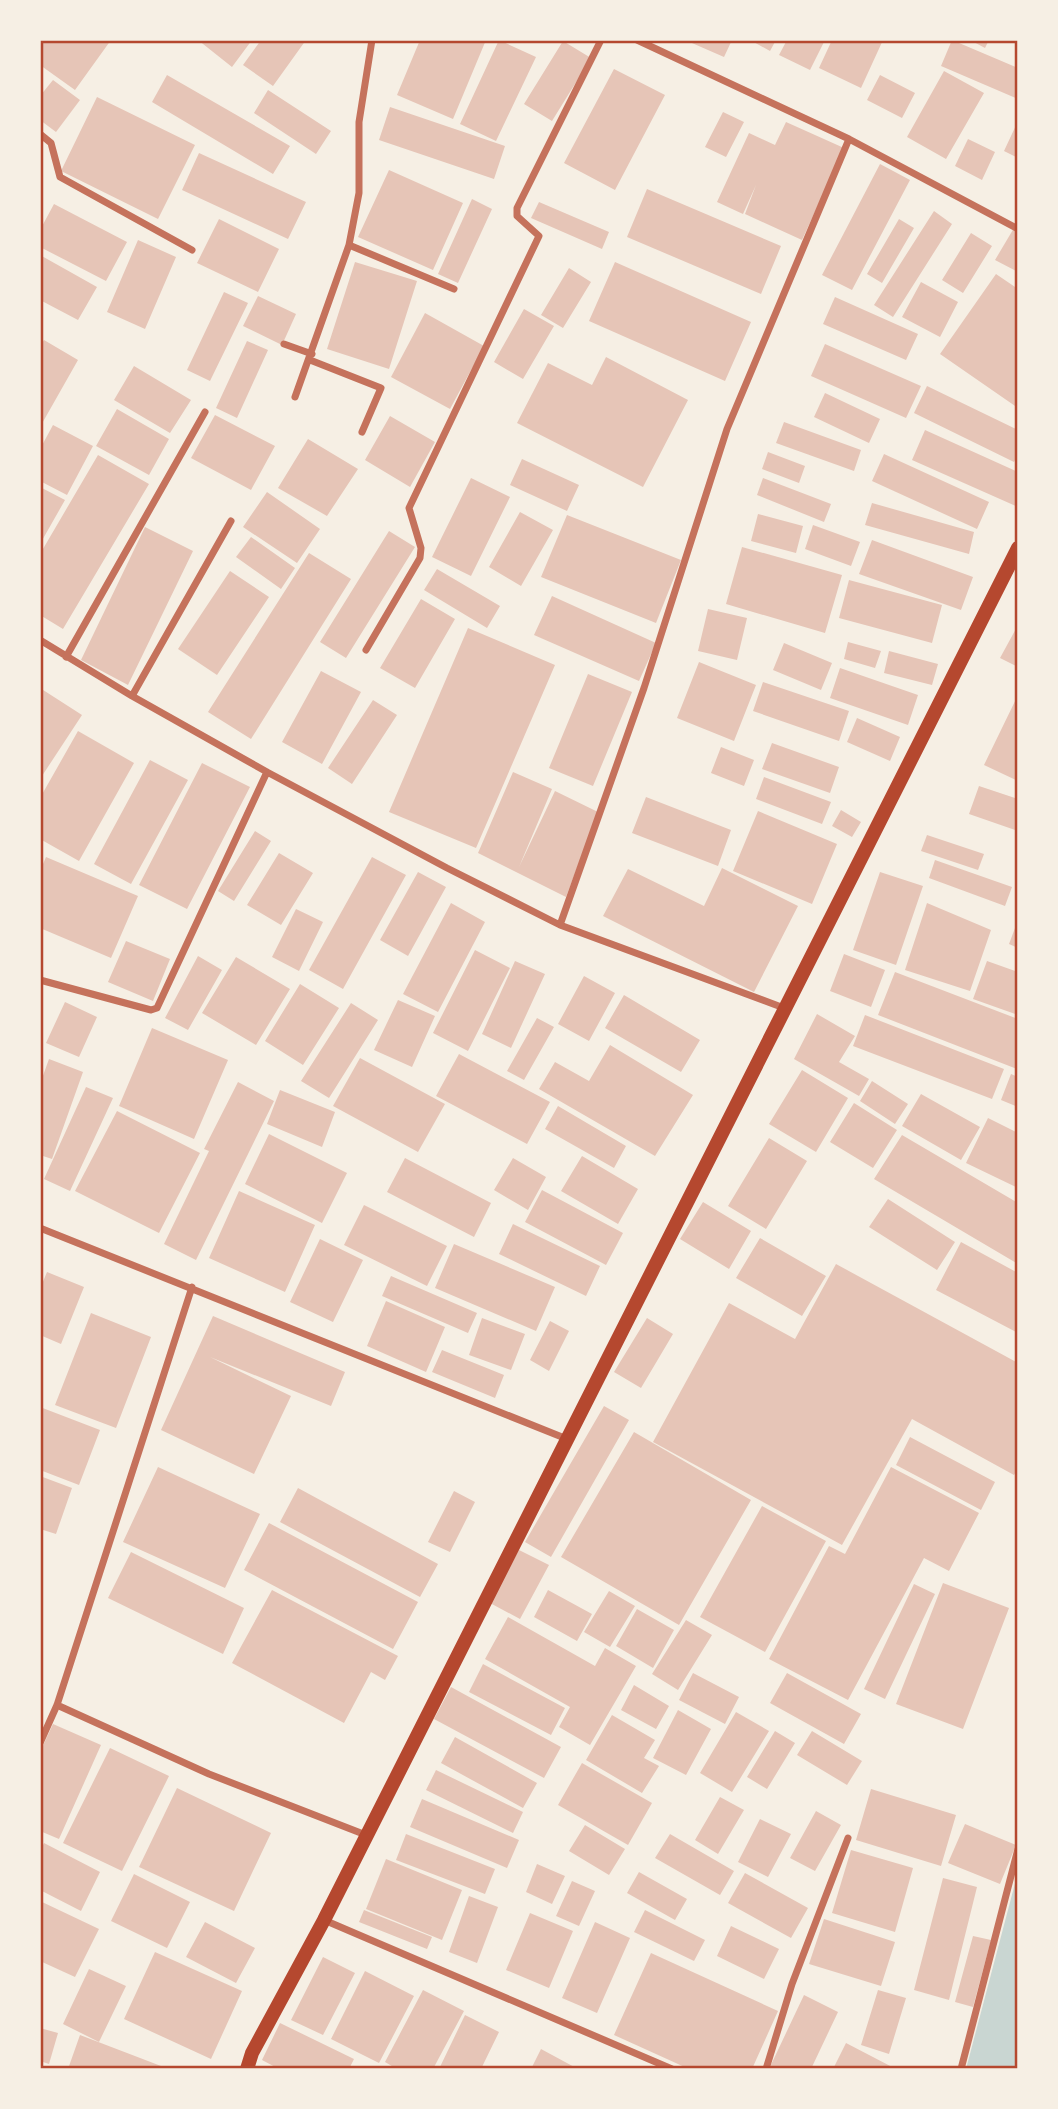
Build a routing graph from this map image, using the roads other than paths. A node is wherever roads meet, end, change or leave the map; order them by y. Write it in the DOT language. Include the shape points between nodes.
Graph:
graph roads {
  1 [pos="372,40"];
  2 [pos="601,40"];
  3 [pos="638,40"];
  4 [pos="40,134"];
  5 [pos="849,139"];
  6 [pos="1018,229"];
  7 [pos="348,245"];
  8 [pos="192,250"];
  9 [pos="454,289"];
  10 [pos="284,344"];
  11 [pos="311,357"];
  12 [pos="295,397"];
  13 [pos="205,412"];
  14 [pos="362,432"];
  15 [pos="231,520"];
  16 [pos="1018,548"];
  17 [pos="40,640"];
  18 [pos="366,650"];
  19 [pos="66,657"];
  20 [pos="132,696"];
  21 [pos="267,772"];
  22 [pos="560,925"];
  23 [pos="40,980"];
  24 [pos="785,1008"];
  25 [pos="40,1228"];
  26 [pos="192,1286"];
  27 [pos="567,1439"];
  28 [pos="57,1705"];
  29 [pos="40,1743"];
  30 [pos="366,1835"];
  31 [pos="848,1838"];
  32 [pos="1018,1849"];
  33 [pos="324,1920"];
  34 [pos="247,2069"];
  35 [pos="672,2069"];
  36 [pos="766,2069"];
  37 [pos="961,2069"];
  1 -- 7 [label="street" via="359,122 359,193"];
  2 -- 18 [label="street" via="517,208 517,216 539,236 409,508 420,558"];
  3 -- 5 [label="street"];
  4 -- 8 [label="street" via="51,143 60,177"];
  5 -- 6 [label="street"];
  5 -- 22 [label="street" via="727,429 644,688"];
  7 -- 9 [label="street"];
  7 -- 11 [label="street"];
  10 -- 11 [label="street"];
  11 -- 12 [label="street"];
  11 -- 14 [label="street" via="380,388"];
  13 -- 19 [label="street"];
  15 -- 20 [label="street"];
  16 -- 24 [label="main road"];
  17 -- 19 [label="street"];
  19 -- 20 [label="street"];
  20 -- 21 [label="street"];
  21 -- 22 [label="street"];
  21 -- 23 [label="street" via="157,1008"];
  22 -- 24 [label="street"];
  24 -- 27 [label="main road"];
  25 -- 26 [label="street"];
  26 -- 27 [label="street"];
  26 -- 28 [label="street"];
  27 -- 30 [label="main road"];
  28 -- 29 [label="street"];
  28 -- 30 [label="street" via="209,1774"];
  30 -- 33 [label="main road"];
  31 -- 36 [label="street" via="792,1984"];
  32 -- 37 [label="street"];
  33 -- 34 [label="main road"];
  33 -- 35 [label="street"];
}
